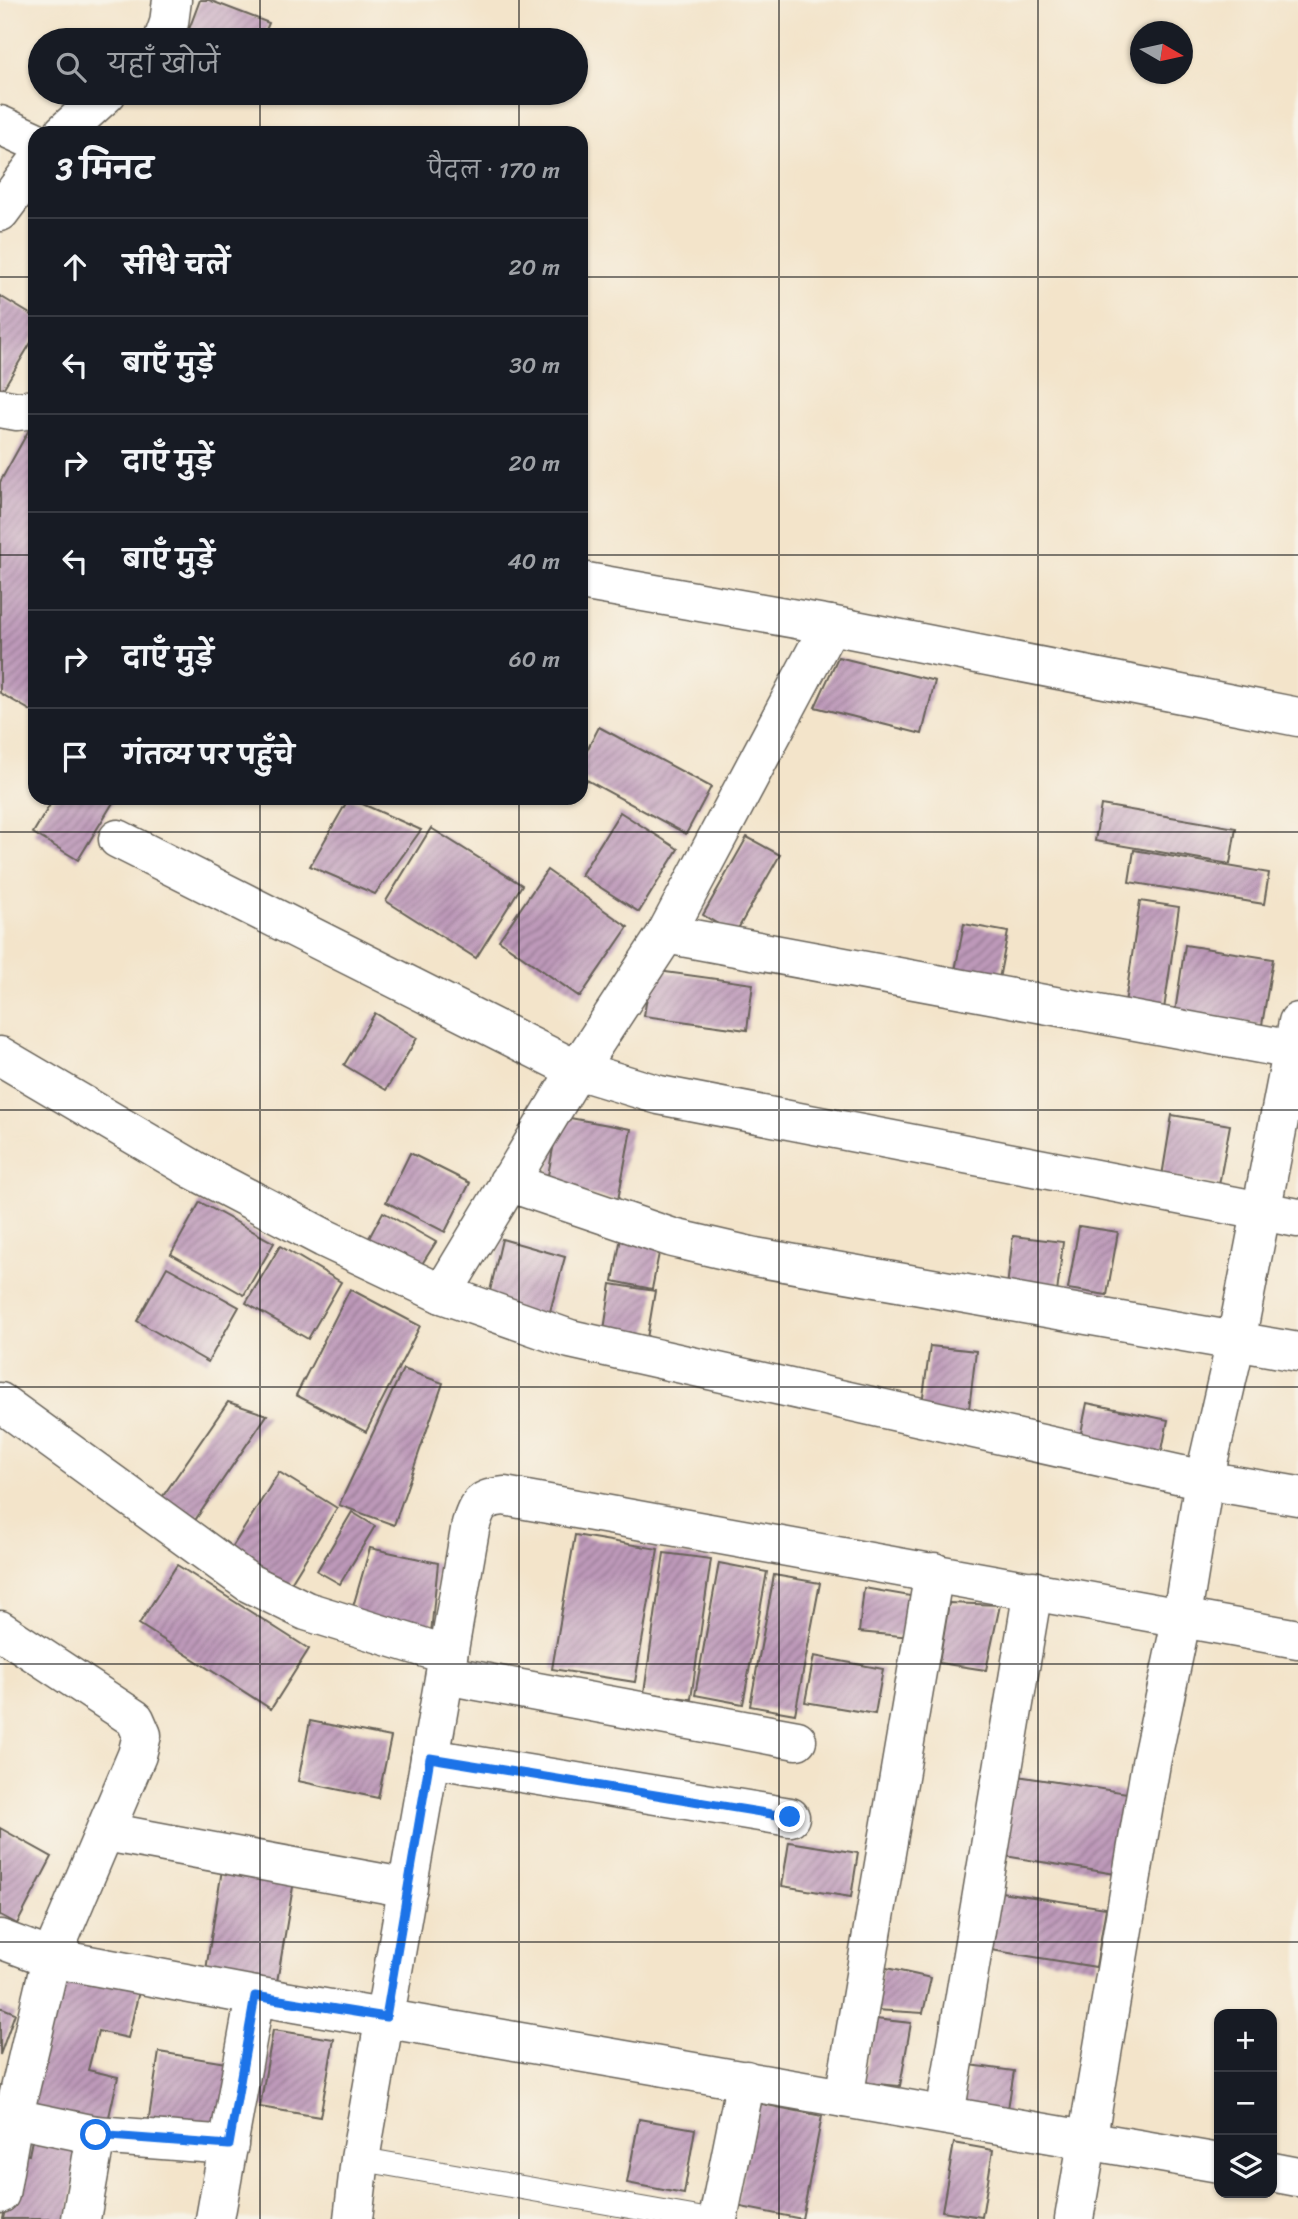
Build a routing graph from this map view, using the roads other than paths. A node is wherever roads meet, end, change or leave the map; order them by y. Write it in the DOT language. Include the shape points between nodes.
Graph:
graph roads {
  1 [pos="172,0"];
  2 [pos="167,28"];
  3 [pos="94,105"];
  4 [pos="0,125"];
  5 [pos="71,126"];
  6 [pos="28,138"];
  7 [pos="28,174"];
  8 [pos="0,212"];
  9 [pos="588,582"];
  10 [pos="830,625"];
  11 [pos="1298,717"];
  12 [pos="118,839"];
  13 [pos="666,934"];
  14 [pos="1296,1041"];
  15 [pos="0,1056"];
  16 [pos="577,1069"];
  17 [pos="508,1182"];
  18 [pos="1280,1215"];
  19 [pos="442,1294"];
  20 [pos="1236,1341"];
  21 [pos="1298,1352"];
  22 [pos="6,1418"];
  23 [pos="1204,1480"];
  24 [pos="1298,1496"];
  25 [pos="934,1572"];
  26 [pos="1032,1590"];
  27 [pos="1182,1616"];
  28 [pos="0,1630"];
  29 [pos="1298,1639"];
  30 [pos="447,1665"];
  31 [pos="797,1740"];
  32 [pos="430,1758"];
  33 [pos="790,1817"];
  34 [pos="106,1832"];
  35 [pos="408,1888"];
  36 [pos="0,1940"];
  37 [pos="51,1958"];
  38 [pos="255,1996"];
  39 [pos="386,2017"];
  40 [pos="746,2080"];
  41 [pos="844,2098"];
  42 [pos="945,2115"];
  43 [pos="6,2117"];
  44 [pos="96,2135"];
  45 [pos="1087,2141"];
  46 [pos="229,2145"];
  47 [pos="360,2160"];
  48 [pos="1214,2162"];
  49 [pos="1277,2173"];
  50 [pos="1298,2177"];
  51 [pos="0,2194"];
  52 [pos="81,2219"];
  53 [pos="215,2219"];
  54 [pos="353,2219"];
  55 [pos="701,2219"];
  56 [pos="718,2219"];
  57 [pos="1074,2219"];
  1 -- 2 [label="street"];
  3 -- 5 [label="street"];
  4 -- 6 [label="street"];
  7 -- 8 [label="street"];
  9 -- 10 [label="street"];
  10 -- 11 [label="street"];
  10 -- 13 [label="street"];
  12 -- 16 [label="street"];
  13 -- 14 [label="street"];
  13 -- 16 [label="street"];
  14 -- 18 [label="street"];
  15 -- 19 [label="street" via="194,1170"];
  16 -- 17 [label="street"];
  16 -- 18 [label="street" via="659,1096"];
  17 -- 19 [label="street"];
  17 -- 20 [label="street" via="673,1238 755,1257"];
  18 -- 20 [label="street"];
  19 -- 23 [label="street" via="570,1339"];
  20 -- 21 [label="street"];
  20 -- 23 [label="street"];
  22 -- 30 [label="street" via="249,1583 306,1611"];
  23 -- 24 [label="street"];
  23 -- 27 [label="street"];
  25 -- 26 [label="street"];
  25 -- 30 [label="street" via="503,1496 486,1499 476,1508 471,1524"];
  25 -- 41 [label="street"];
  26 -- 27 [label="street"];
  26 -- 42 [label="street"];
  27 -- 29 [label="street"];
  27 -- 45 [label="street" via="1151,1763"];
  28 -- 34 [label="street" via="135,1718 142,1735 137,1755"];
  30 -- 31 [label="street"];
  30 -- 32 [label="street"];
  32 -- 33 [label="street"];
  32 -- 35 [label="street"];
  34 -- 35 [label="street"];
  34 -- 37 [label="street"];
  35 -- 39 [label="street"];
  36 -- 37 [label="street"];
  37 -- 38 [label="street"];
  37 -- 43 [label="street"];
  38 -- 39 [label="street"];
  38 -- 46 [label="street"];
  39 -- 40 [label="street"];
  39 -- 47 [label="street"];
  40 -- 41 [label="street"];
  40 -- 56 [label="street"];
  41 -- 42 [label="street"];
  42 -- 45 [label="street"];
  43 -- 44 [label="street"];
  43 -- 51 [label="street"];
  44 -- 46 [label="street"];
  44 -- 52 [label="street"];
  45 -- 48 [label="street"];
  45 -- 57 [label="street"];
  46 -- 53 [label="street"];
  47 -- 54 [label="street"];
  47 -- 55 [label="lane"];
  49 -- 50 [label="street"];
}
